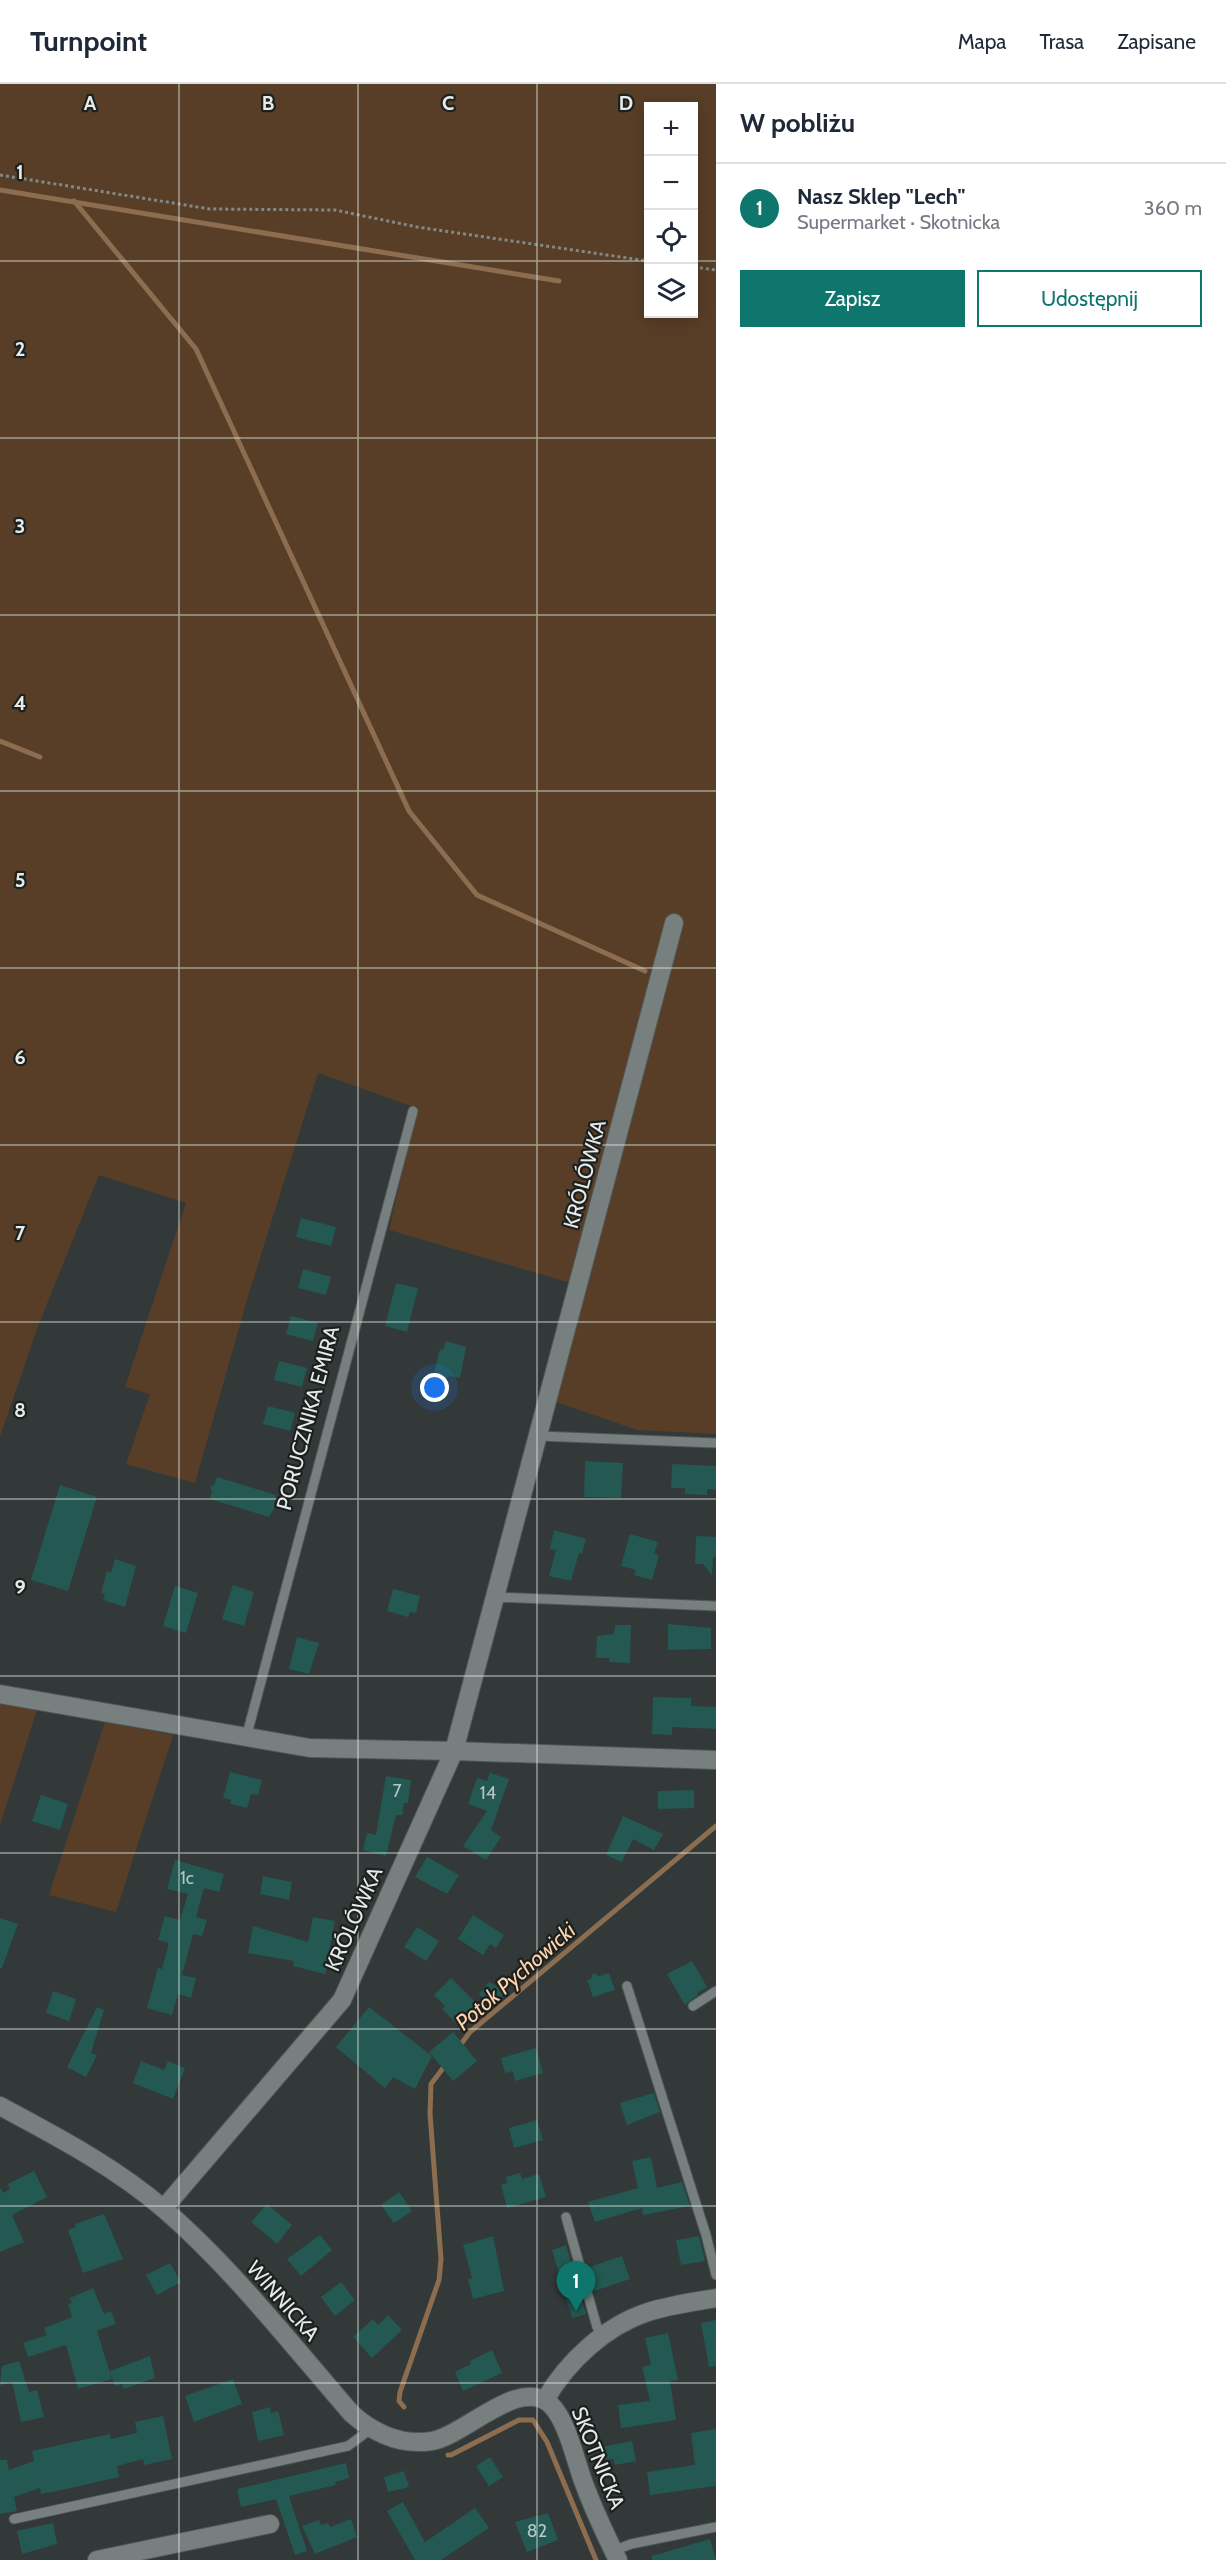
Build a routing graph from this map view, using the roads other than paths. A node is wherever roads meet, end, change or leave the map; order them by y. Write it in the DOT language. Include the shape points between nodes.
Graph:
graph roads {
  1 [pos="674,924"];
  2 [pos="413,1111"];
  3 [pos="539,1436"];
  4 [pos="716,1443"];
  5 [pos="494,1597"];
  6 [pos="716,1606"];
  7 [pos="0,1694"];
  8 [pos="246,1738"];
  9 [pos="454,1750"];
  10 [pos="716,1760"];
  11 [pos="627,1986"];
  12 [pos="716,1991"];
  13 [pos="693,2007"];
  14 [pos="0,2106"];
  15 [pos="164,2208"];
  16 [pos="566,2217"];
  17 [pos="716,2275"];
  18 [pos="716,2298"];
  19 [pos="603,2336"];
  20 [pos="545,2400"];
  21 [pos="371,2429"];
  22 [pos="14,2519"];
  23 [pos="270,2524"];
  24 [pos="716,2527"];
  25 [pos="616,2555"];
  26 [pos="98,2560"];
  1 -- 3 [label="street, KRÓLÓWKA"];
  2 -- 8 [label="lane, PORUCZNIKA EMIRA"];
  3 -- 4 [label="lane"];
  3 -- 5 [label="street, KRÓLÓWKA"];
  5 -- 6 [label="lane"];
  5 -- 9 [label="street, KRÓLÓWKA"];
  7 -- 8 [label="street"];
  8 -- 9 [label="street" via="310,1748"];
  9 -- 10 [label="street"];
  9 -- 15 [label="street, KRÓLÓWKA" via="342,2000"];
  11 -- 17 [label="lane"];
  12 -- 13 [label="lane"];
  14 -- 15 [label="street, WINNICKA" via="90,2158"];
  15 -- 21 [label="street, WINNICKA" via="200,2242 352,2414"];
  16 -- 19 [label="lane"];
  18 -- 19 [label="street, SKOTNICKA" via="646,2312"];
  19 -- 20 [label="street, SKOTNICKA" via="566,2370"];
  20 -- 21 [label="street, WINNICKA" via="516,2398 433,2441 398,2440"];
  20 -- 25 [label="street, SKOTNICKA" via="560,2419"];
  21 -- 22 [label="lane" via="348,2446"];
  23 -- 26 [label="street"];
  24 -- 25 [label="lane" via="631,2544"];
}
